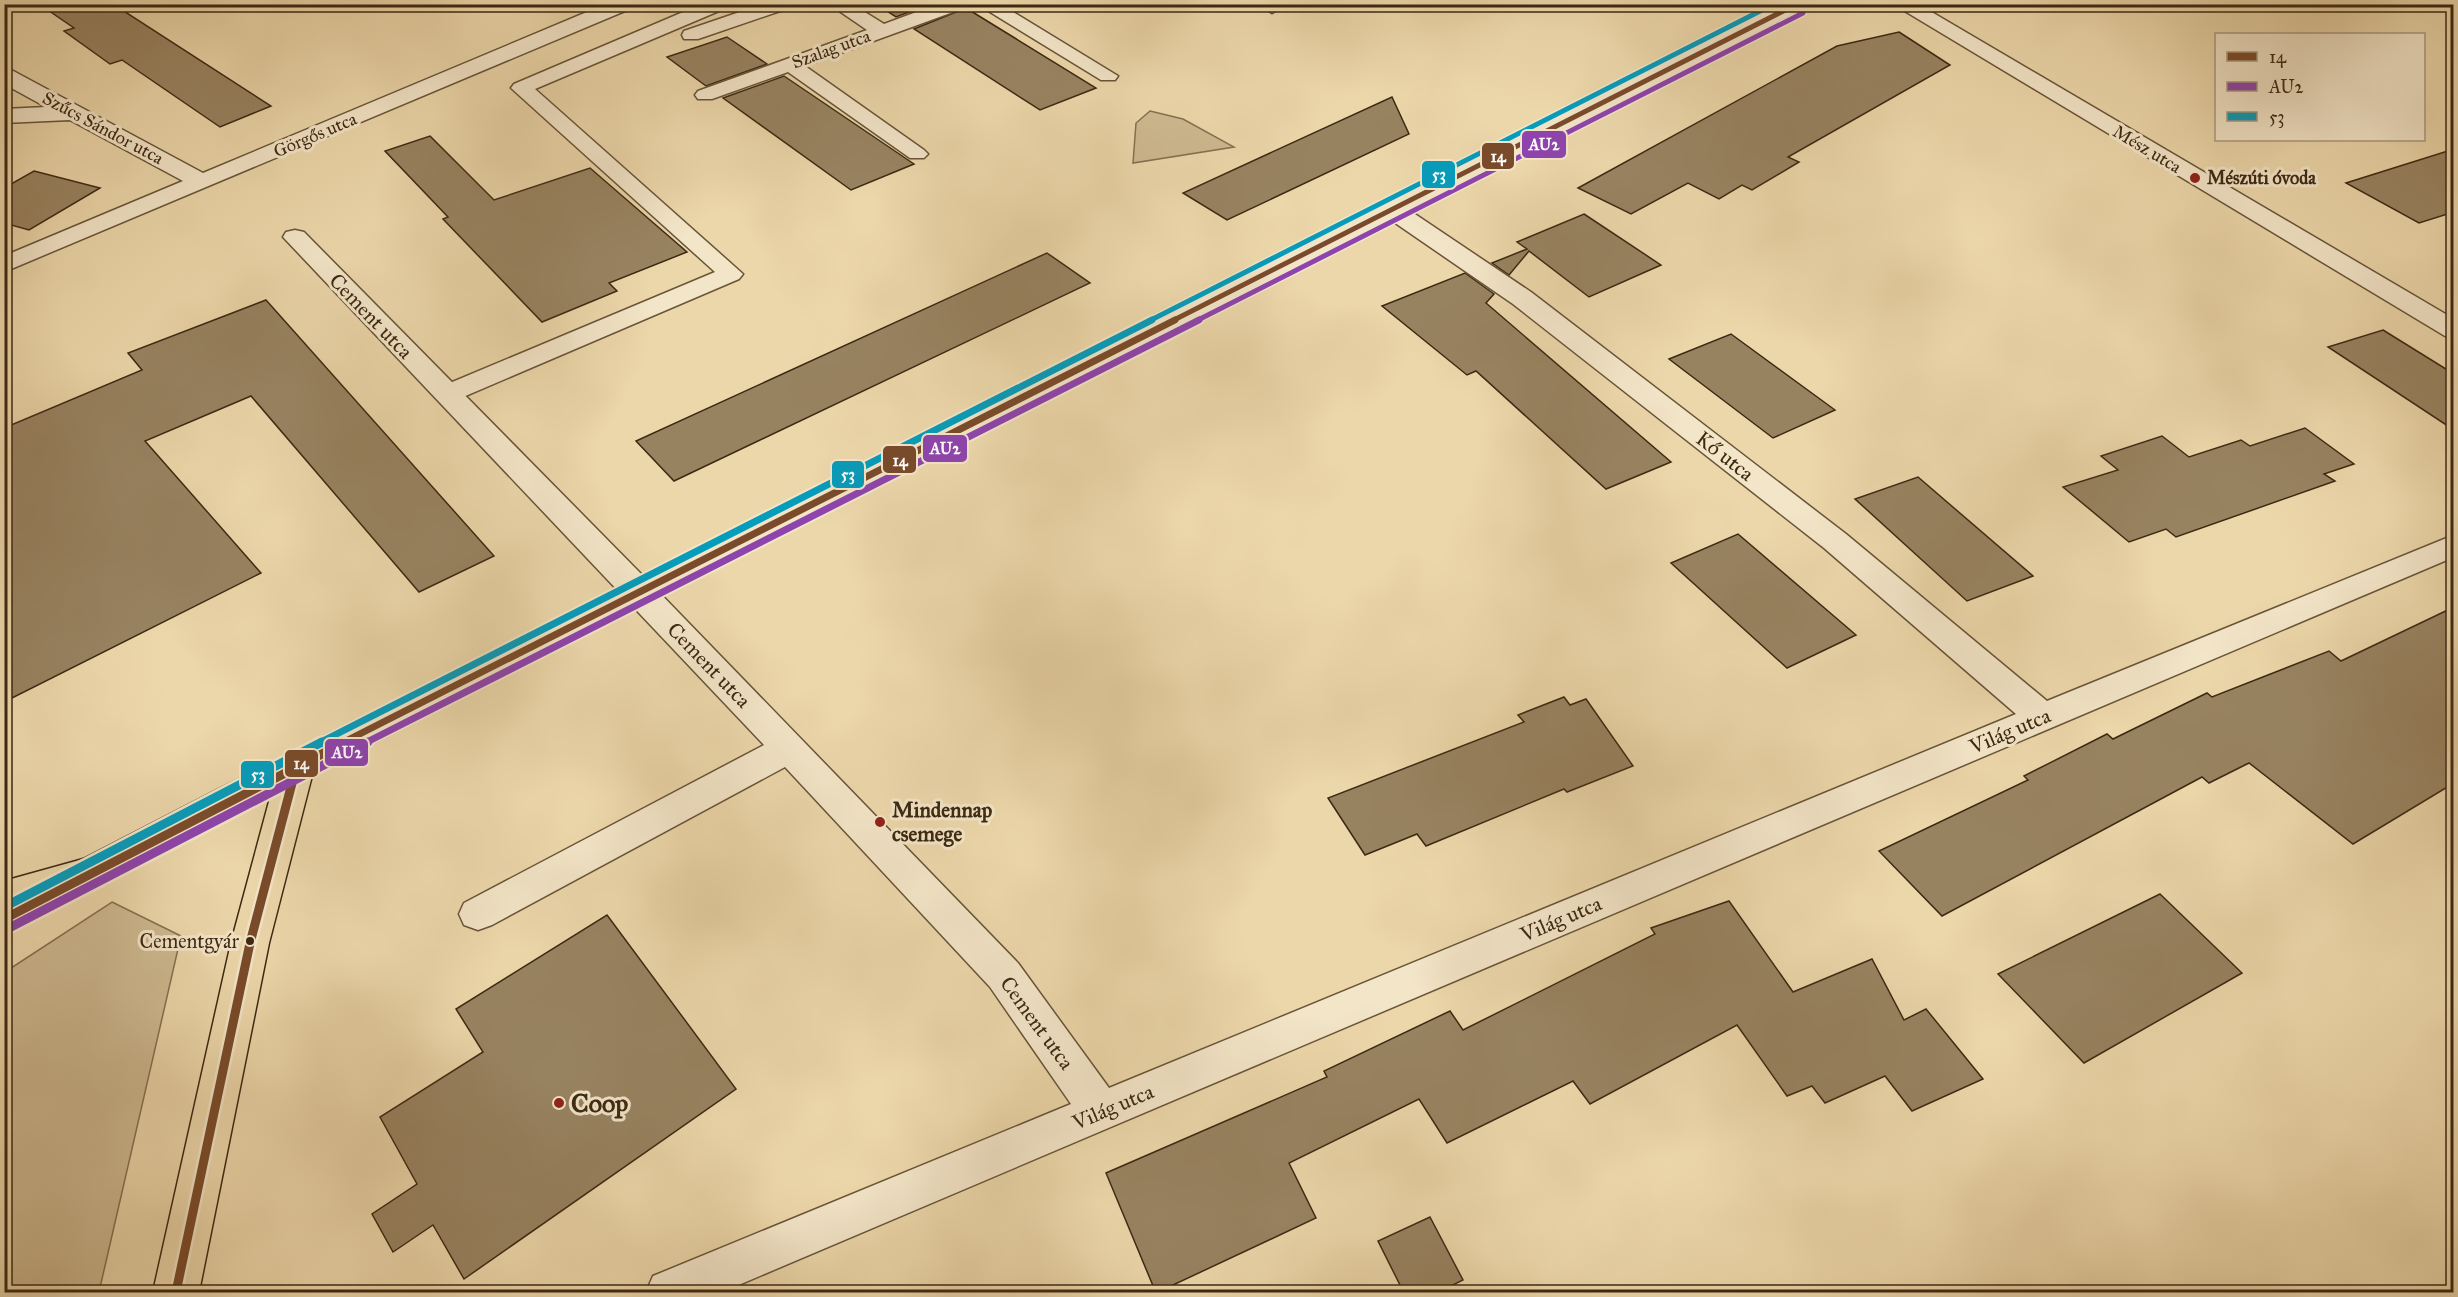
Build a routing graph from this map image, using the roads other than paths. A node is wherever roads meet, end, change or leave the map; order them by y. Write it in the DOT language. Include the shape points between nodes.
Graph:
graph roads {
  1 [pos="625,4"];
  2 [pos="719,4"];
  3 [pos="783,4"];
  4 [pos="838,4"];
  5 [pos="957,4"];
  6 [pos="986,4"];
  7 [pos="1798,4"];
  8 [pos="1904,4"];
  9 [pos="882,32"];
  10 [pos="657,47"];
  11 [pos="790,64"];
  12 [pos="4,72"];
  13 [pos="1108,76"];
  14 [pos="705,94"];
  15 [pos="75,112"];
  16 [pos="4,116"];
  17 [pos="917,154"];
  18 [pos="203,182"];
  19 [pos="1394,211"];
  20 [pos="295,237"];
  21 [pos="4,265"];
  22 [pos="2454,330"];
  23 [pos="447,394"];
  24 [pos="2454,545"];
  25 [pos="641,593"];
  26 [pos="2043,717"];
  27 [pos="788,748"];
  28 [pos="296,768"];
  29 [pos="94,872"];
  30 [pos="4,897"];
  31 [pos="478,914"];
  32 [pos="4,919"];
  33 [pos="1101,1112"];
  34 [pos="176,1293"];
  35 [pos="669,1293"];
  1 -- 18 [label="street, Görgős utca"];
  2 -- 23 [label="lane" via="521,88 731,274"];
  3 -- 10 [label="lane"];
  4 -- 9 [label="lane"];
  5 -- 9 [label="lane, Szalag utca"];
  6 -- 13 [label="lane"];
  7 -- 19 [label="street"];
  8 -- 22 [label="street, Mész utca"];
  9 -- 11 [label="lane, Szalag utca"];
  11 -- 14 [label="lane, Szalag utca"];
  11 -- 17 [label="lane"];
  12 -- 15 [label="street, Szűcs Sándor utca" via="17,83"];
  15 -- 16 [label="street"];
  15 -- 18 [label="street, Szűcs Sándor utca"];
  18 -- 21 [label="street, Görgős utca"];
  19 -- 25 [label="street"];
  19 -- 26 [label="street, Kő utca" via="1541,312 1835,541"];
  20 -- 23 [label="street, Cement utca"];
  23 -- 25 [label="street, Cement utca"];
  24 -- 26 [label="street, Világ utca"];
  25 -- 27 [label="street, Cement utca"];
  25 -- 28 [label="street"];
  26 -- 33 [label="street, Világ utca"];
  27 -- 31 [label="street"];
  27 -- 33 [label="street, Cement utca" via="1004,975"];
  28 -- 29 [label="street"];
  28 -- 34 [label="main road" via="250,943"];
  29 -- 30 [label="main road"];
  29 -- 32 [label="street"];
  33 -- 35 [label="street, Világ utca"];
}
